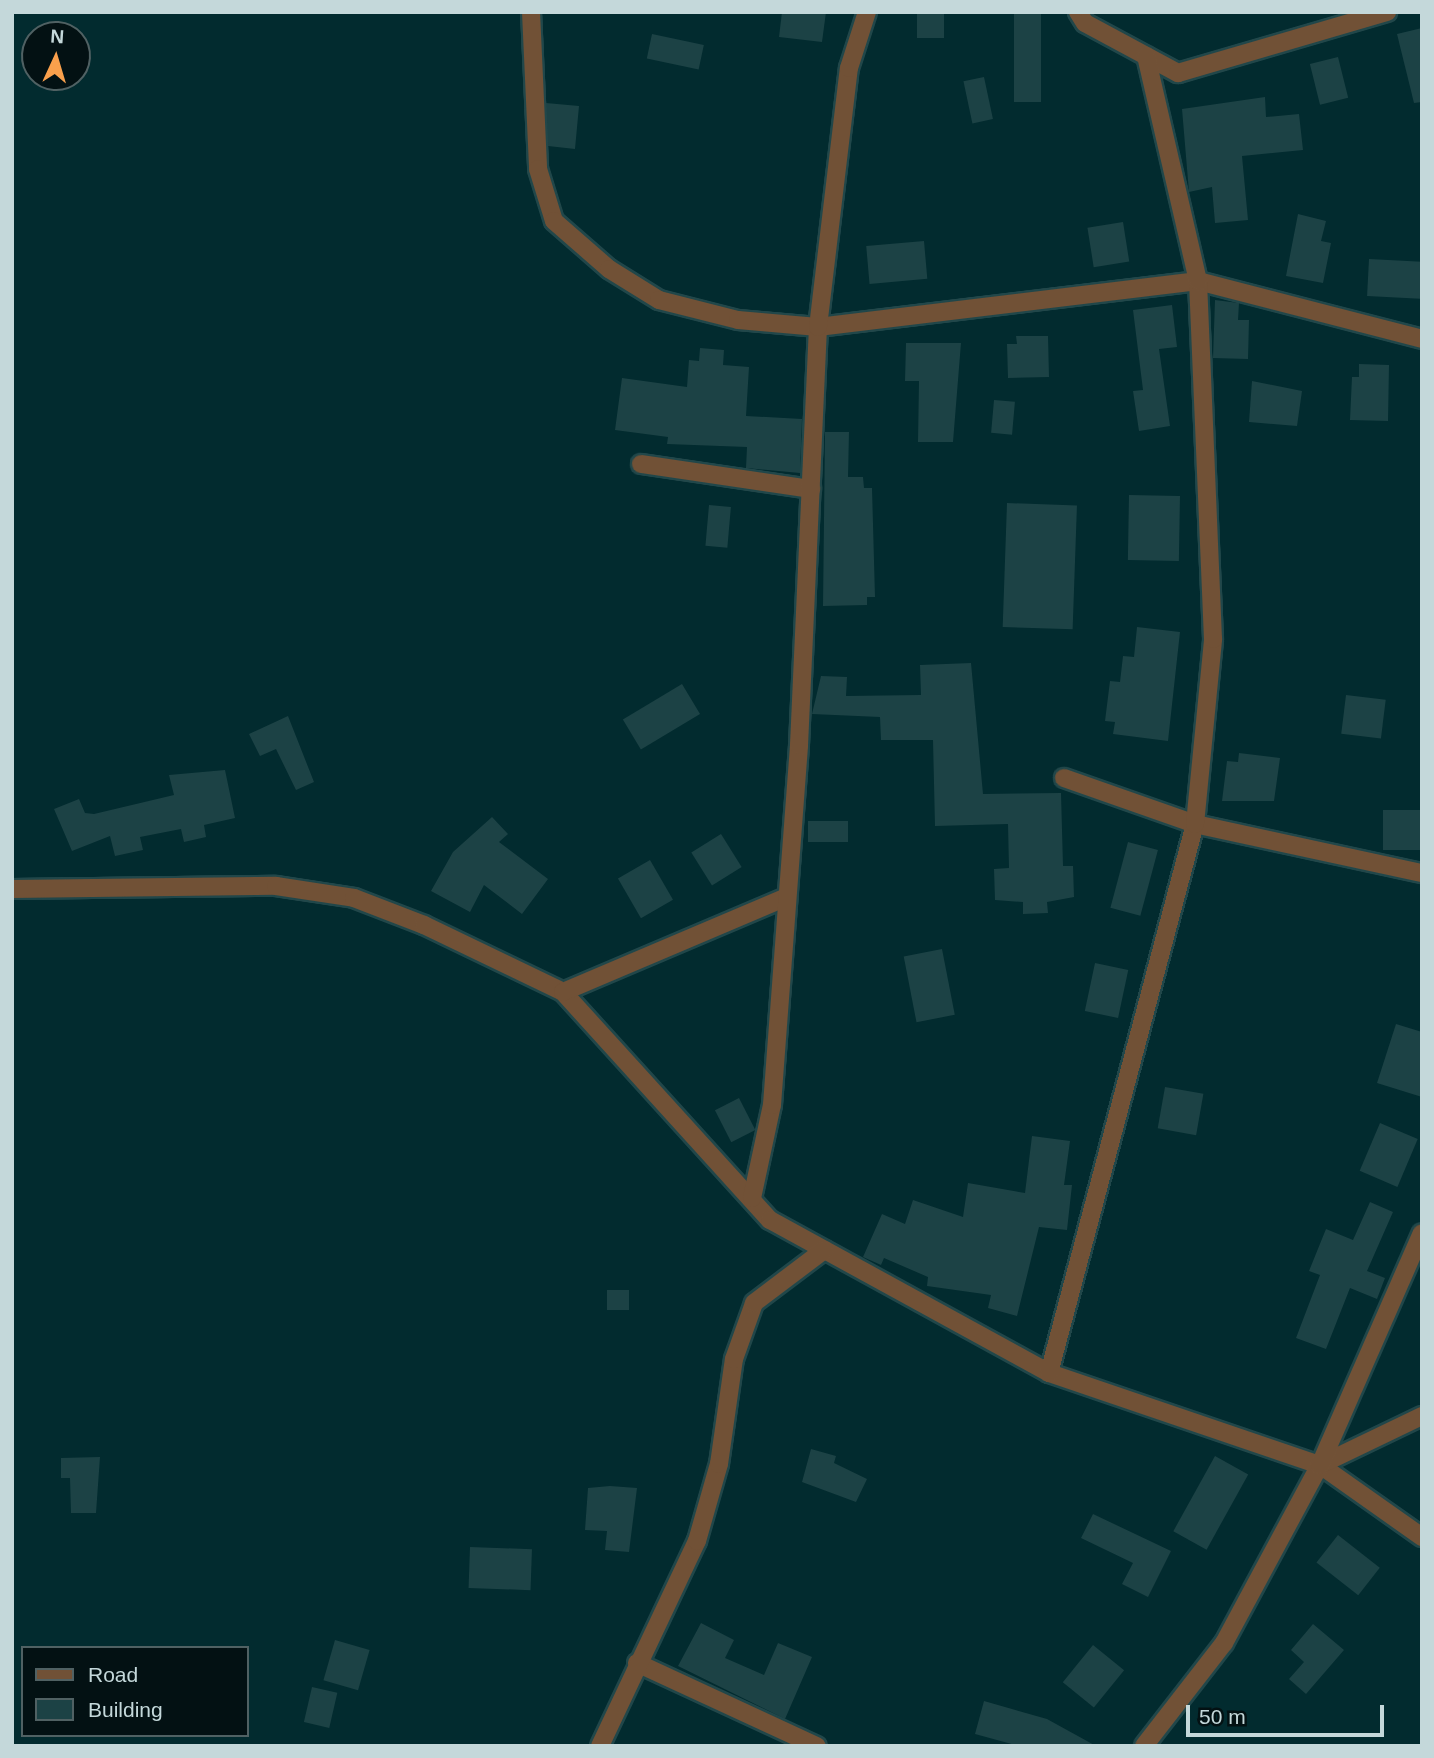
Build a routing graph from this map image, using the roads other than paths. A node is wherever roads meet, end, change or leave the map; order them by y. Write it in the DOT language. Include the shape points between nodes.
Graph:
graph roads {
  1 [pos="531,12"];
  2 [pos="867,12"];
  3 [pos="1078,12"];
  4 [pos="1387,12"];
  5 [pos="1146,56"];
  6 [pos="1198,281"];
  7 [pos="818,327"];
  8 [pos="1422,339"];
  9 [pos="641,464"];
  10 [pos="811,489"];
  11 [pos="1064,778"];
  12 [pos="1195,824"];
  13 [pos="1422,873"];
  14 [pos="12,889"];
  15 [pos="787,897"];
  16 [pos="563,992"];
  17 [pos="752,1198"];
  18 [pos="1422,1233"];
  19 [pos="824,1250"];
  20 [pos="1049,1373"];
  21 [pos="1422,1416"];
  22 [pos="1320,1465"];
  23 [pos="1422,1537"];
  24 [pos="637,1663"];
  25 [pos="600,1746"];
  26 [pos="817,1746"];
  27 [pos="1144,1746"];
  1 -- 7 [label="street" via="538,169 554,221 608,269 659,300 738,320"];
  2 -- 7 [label="street" via="849,68"];
  3 -- 5 [label="street" via="1085,23"];
  4 -- 5 [label="street" via="1178,73"];
  5 -- 6 [label="street"];
  6 -- 7 [label="street"];
  6 -- 8 [label="street"];
  6 -- 12 [label="street" via="1213,639"];
  7 -- 10 [label="street"];
  9 -- 10 [label="street"];
  10 -- 15 [label="street"];
  11 -- 12 [label="street"];
  12 -- 13 [label="street"];
  12 -- 20 [label="street"];
  14 -- 16 [label="street" via="276,886 354,898"];
  15 -- 16 [label="street"];
  15 -- 17 [label="street" via="772,1105"];
  16 -- 17 [label="street"];
  17 -- 19 [label="street" via="770,1220"];
  18 -- 22 [label="street"];
  19 -- 20 [label="street"];
  19 -- 24 [label="street" via="754,1303 734,1359 719,1464 697,1541"];
  20 -- 22 [label="street"];
  21 -- 22 [label="street"];
  22 -- 23 [label="street"];
  22 -- 27 [label="street" via="1224,1643"];
  24 -- 25 [label="street"];
  24 -- 26 [label="street"];
}
